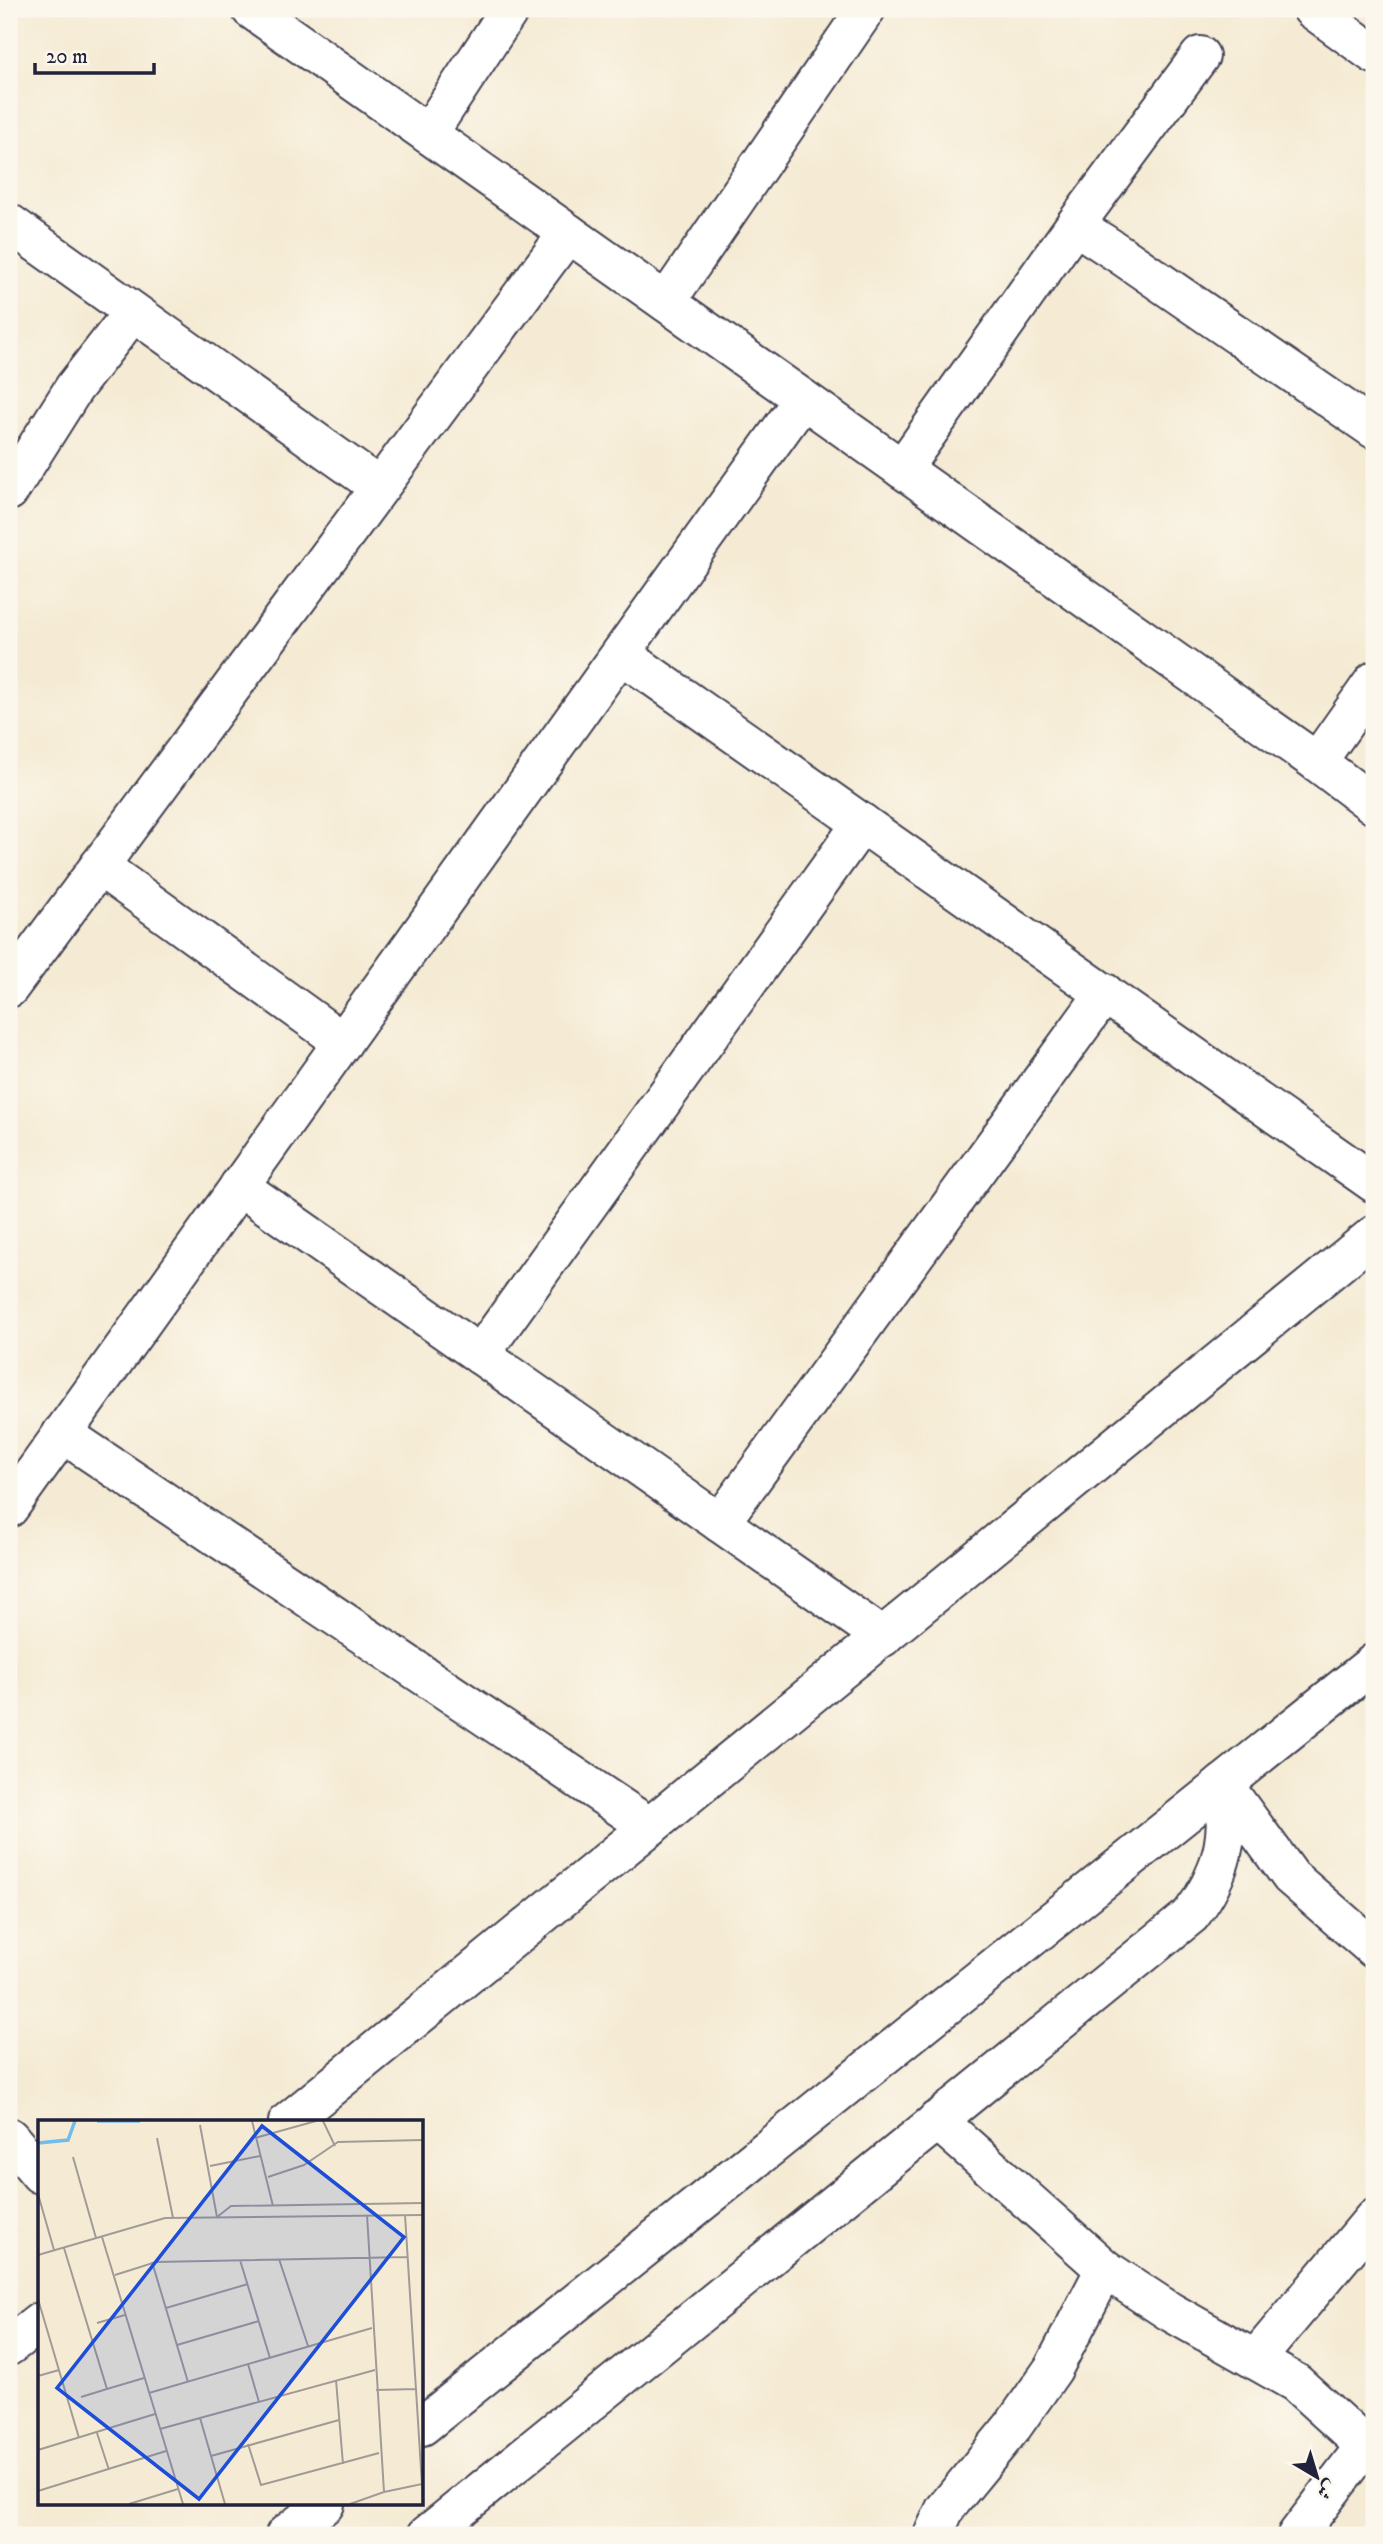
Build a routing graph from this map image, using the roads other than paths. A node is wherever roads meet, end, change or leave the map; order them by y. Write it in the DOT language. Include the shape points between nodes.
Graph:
graph roads {
  1 [pos="251,9"];
  2 [pos="510,9"];
  3 [pos="866,9"];
  4 [pos="1312,9"];
  5 [pos="1374,54"];
  6 [pos="1200,56"];
  7 [pos="428,134"];
  8 [pos="9,223"];
  9 [pos="1074,225"];
  10 [pos="568,233"];
  11 [pos="666,302"];
  12 [pos="133,312"];
  13 [pos="803,399"];
  14 [pos="1374,429"];
  15 [pos="902,469"];
  16 [pos="379,487"];
  17 [pos="9,491"];
  18 [pos="621,654"];
  19 [pos="1374,681"];
  20 [pos="1317,762"];
  21 [pos="1374,805"];
  22 [pos="862,823"];
  23 [pos="99,866"];
  24 [pos="9,988"];
  25 [pos="1105,993"];
  26 [pos="343,1042"];
  27 [pos="1374,1183"];
  28 [pos="239,1186"];
  29 [pos="1374,1235"];
  30 [pos="480,1354"];
  31 [pos="62,1433"];
  32 [pos="9,1508"];
  33 [pos="720,1522"];
  34 [pos="883,1637"];
  35 [pos="1374,1663"];
  36 [pos="1223,1784"];
  37 [pos="650,1827"];
  38 [pos="1374,1950"];
  39 [pos="290,2120"];
  40 [pos="937,2120"];
  41 [pos="9,2137"];
  42 [pos="38,2172"];
  43 [pos="1374,2218"];
  44 [pos="1105,2269"];
  45 [pos="38,2324"];
  46 [pos="9,2346"];
  47 [pos="1255,2360"];
  48 [pos="424,2424"];
  49 [pos="1370,2450"];
  50 [pos="322,2506"];
  51 [pos="285,2535"];
  52 [pos="427,2535"];
  53 [pos="933,2535"];
  54 [pos="1297,2535"];
  1 -- 7 [label="street"];
  2 -- 7 [label="street"];
  3 -- 11 [label="street"];
  4 -- 5 [label="street"];
  6 -- 9 [label="street"];
  7 -- 10 [label="street"];
  8 -- 12 [label="street"];
  9 -- 14 [label="street"];
  9 -- 15 [label="street"];
  10 -- 11 [label="street"];
  10 -- 16 [label="street"];
  11 -- 13 [label="street"];
  12 -- 16 [label="street"];
  12 -- 17 [label="street" via="74,388"];
  13 -- 15 [label="street"];
  13 -- 18 [label="street"];
  15 -- 20 [label="street"];
  16 -- 23 [label="street"];
  18 -- 22 [label="street"];
  18 -- 26 [label="street"];
  19 -- 20 [label="street"];
  20 -- 21 [label="street"];
  22 -- 25 [label="street"];
  22 -- 30 [label="street"];
  23 -- 24 [label="street"];
  23 -- 26 [label="street"];
  25 -- 27 [label="street"];
  25 -- 33 [label="street"];
  26 -- 28 [label="street"];
  28 -- 30 [label="street"];
  28 -- 31 [label="street"];
  29 -- 34 [label="street"];
  30 -- 33 [label="street"];
  31 -- 32 [label="street"];
  31 -- 37 [label="street"];
  33 -- 34 [label="street"];
  34 -- 37 [label="street"];
  35 -- 36 [label="street"];
  36 -- 38 [label="street" via="1292,1877"];
  36 -- 40 [label="street" via="1227,1821 1222,1858 1191,1914"];
  36 -- 48 [label="street"];
  37 -- 39 [label="street"];
  40 -- 44 [label="street"];
  40 -- 52 [label="street"];
  41 -- 42 [label="street"];
  43 -- 47 [label="street"];
  44 -- 47 [label="street"];
  44 -- 53 [label="street" via="1053,2369 945,2509"];
  45 -- 46 [label="street"];
  47 -- 49 [label="street" via="1296,2384"];
  49 -- 54 [label="street"];
  50 -- 51 [label="street"];
}
